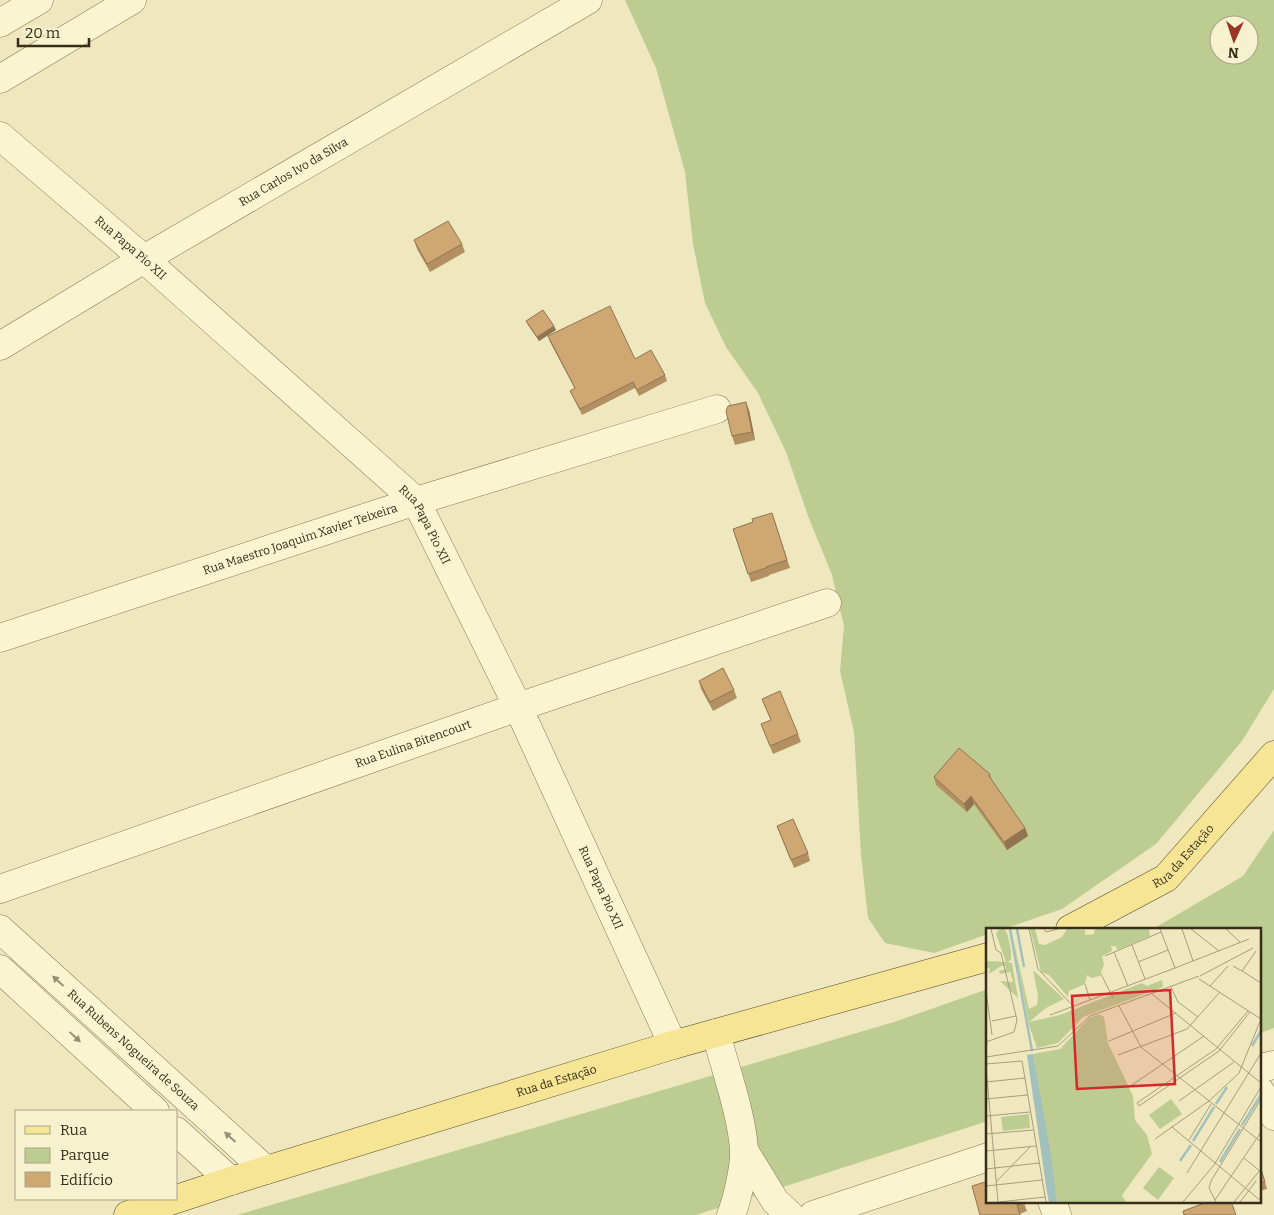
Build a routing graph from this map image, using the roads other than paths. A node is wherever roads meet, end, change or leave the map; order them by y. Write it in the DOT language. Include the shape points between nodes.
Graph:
graph roads {
  1 [pos="39,0"];
  2 [pos="132,0"];
  3 [pos="588,0"];
  4 [pos="0,23"];
  5 [pos="0,79"];
  6 [pos="0,136"];
  7 [pos="144,259"];
  8 [pos="0,346"];
  9 [pos="717,409"];
  10 [pos="416,501"];
  11 [pos="827,603"];
  12 [pos="0,638"];
  13 [pos="518,707"];
  14 [pos="1274,755"];
  15 [pos="0,889"];
  16 [pos="1072,928"];
  17 [pos="0,929"];
  18 [pos="986,958"];
  19 [pos="0,969"];
  20 [pos="716,1033"];
  21 [pos="673,1045"];
  22 [pos="1262,1095"];
  23 [pos="154,1110"];
  24 [pos="1274,1116"];
  25 [pos="178,1133"];
  26 [pos="744,1152"];
  27 [pos="986,1158"];
  28 [pos="266,1170"];
  29 [pos="231,1181"];
  30 [pos="178,1198"];
  31 [pos="173,1200"];
  32 [pos="1052,1202"];
  33 [pos="128,1215"];
  34 [pos="731,1215"];
  35 [pos="790,1215"];
  36 [pos="812,1215"];
  37 [pos="1057,1215"];
  1 -- 4 [label="street"];
  2 -- 5 [label="street"];
  3 -- 7 [label="street, Rua Carlos Ivo da Silva"];
  6 -- 7 [label="street, Rua Papa Pio XII"];
  7 -- 8 [label="street, Rua Carlos Ivo da Silva"];
  7 -- 10 [label="street, Rua Papa Pio XII"];
  9 -- 10 [label="street, Rua Maestro Joaquim Xavier Teixeira"];
  10 -- 12 [label="street, Rua Maestro Joaquim Xavier Teixeira"];
  10 -- 13 [label="street, Rua Papa Pio XII"];
  11 -- 13 [label="street, Rua Eulina Bitencourt"];
  13 -- 15 [label="street, Rua Eulina Bitencourt"];
  13 -- 21 [label="street, Rua Papa Pio XII"];
  14 -- 16 [label="main road, Rua da Estação" via="1166,878"];
  28 -- 17 [label="street, Rua Rubens Nogueira de Souza, one-way"];
  18 -- 20 [label="main road, Rua da Estação"];
  19 -- 23 [label="street, one-way"];
  20 -- 21 [label="main road, Rua da Estação"];
  20 -- 26 [label="street"];
  21 -- 28 [label="main road, Rua da Estação"];
  22 -- 24 [label="street"];
  25 -- 29 [label="street"];
  26 -- 34 [label="street"];
  26 -- 35 [label="street" via="775,1201"];
  27 -- 36 [label="street"];
  28 -- 29 [label="main road, Rua da Estação"];
  29 -- 30 [label="main road, Rua da Estação"];
  31 -- 33 [label="main road, Rua da Estação"];
  32 -- 37 [label="street"];
}
